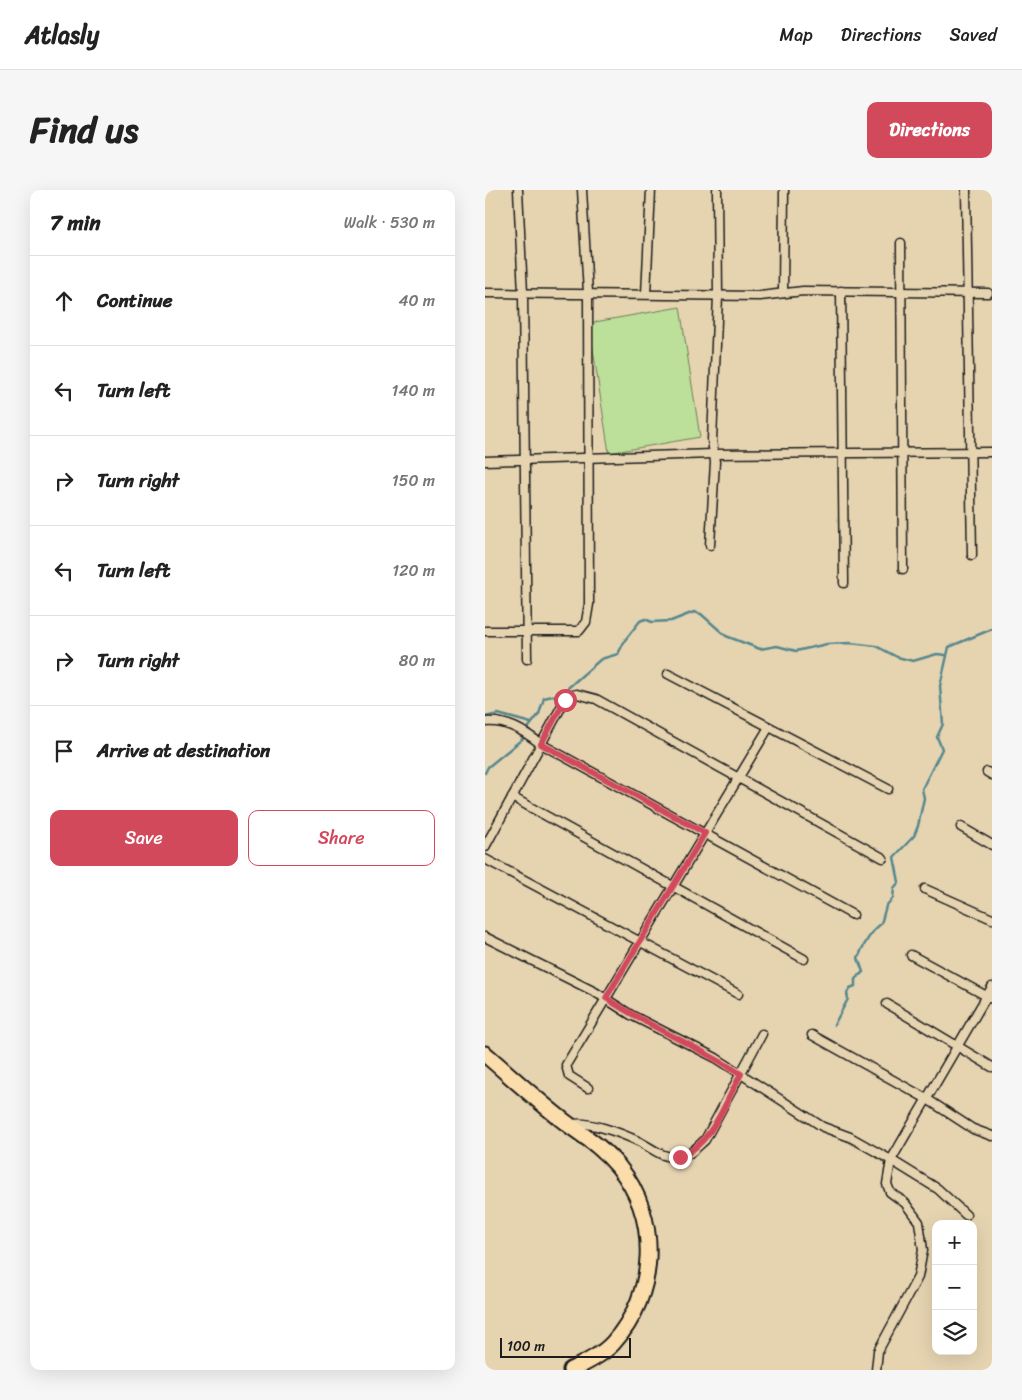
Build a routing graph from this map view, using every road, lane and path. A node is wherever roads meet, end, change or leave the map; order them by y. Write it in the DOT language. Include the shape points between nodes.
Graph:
graph roads {
  1 [pos="519,190"];
  2 [pos="583,190"];
  3 [pos="651,190"];
  4 [pos="717,190"];
  5 [pos="784,190"];
  6 [pos="966,190"];
  7 [pos="901,243"];
  8 [pos="841,291"];
  9 [pos="901,292"];
  10 [pos="485,293"];
  11 [pos="523,293"];
  12 [pos="588,293"];
  13 [pos="783,293"];
  14 [pos="967,293"];
  15 [pos="988,293"];
  16 [pos="646,294"];
  17 [pos="717,296"];
  18 [pos="902,452"];
  19 [pos="970,452"];
  20 [pos="992,452"];
  21 [pos="842,453"];
  22 [pos="714,454"];
  23 [pos="587,458"];
  24 [pos="525,460"];
  25 [pos="485,461"];
  26 [pos="710,545"];
  27 [pos="972,555"];
  28 [pos="903,569"];
  29 [pos="844,583"];
  30 [pos="485,631"];
  31 [pos="527,631"];
  32 [pos="527,660"];
  33 [pos="668,674"];
  34 [pos="485,722"];
  35 [pos="769,727"];
  36 [pos="541,744"];
  37 [pos="737,777"];
  38 [pos="888,789"];
  39 [pos="512,797"];
  40 [pos="961,827"];
  41 [pos="705,833"];
  42 [pos="992,845"];
  43 [pos="485,847"];
  44 [pos="883,858"];
  45 [pos="485,859"];
  46 [pos="672,887"];
  47 [pos="925,889"];
  48 [pos="853,915"];
  49 [pos="992,919"];
  50 [pos="485,937"];
  51 [pos="640,941"];
  52 [pos="911,955"];
  53 [pos="803,959"];
  54 [pos="992,987"];
  55 [pos="738,994"];
  56 [pos="606,998"];
  57 [pos="989,998"];
  58 [pos="887,1004"];
  59 [pos="762,1034"];
  60 [pos="812,1035"];
  61 [pos="958,1047"];
  62 [pos="485,1054"];
  63 [pos="992,1067"];
  64 [pos="741,1074"];
  65 [pos="588,1088"];
  66 [pos="927,1098"];
  67 [pos="569,1125"];
  68 [pos="992,1136"];
  69 [pos="891,1160"];
  70 [pos="966,1215"];
  71 [pos="571,1370"];
  72 [pos="876,1370"];
  1 -- 11 [label="street"];
  2 -- 12 [label="street"];
  3 -- 16 [label="street"];
  4 -- 17 [label="street"];
  5 -- 13 [label="street"];
  6 -- 14 [label="street"];
  7 -- 9 [label="street"];
  8 -- 9 [label="street"];
  8 -- 13 [label="street"];
  8 -- 21 [label="street"];
  9 -- 14 [label="street"];
  9 -- 18 [label="street"];
  10 -- 11 [label="street"];
  11 -- 12 [label="street"];
  11 -- 24 [label="street"];
  12 -- 16 [label="street"];
  12 -- 23 [label="street"];
  13 -- 17 [label="street"];
  14 -- 15 [label="street"];
  14 -- 19 [label="street"];
  16 -- 17 [label="street"];
  17 -- 22 [label="street"];
  18 -- 19 [label="street"];
  18 -- 21 [label="street"];
  18 -- 28 [label="street"];
  19 -- 20 [label="street"];
  19 -- 27 [label="street"];
  21 -- 22 [label="street"];
  21 -- 29 [label="street"];
  22 -- 23 [label="street"];
  22 -- 26 [label="street"];
  23 -- 24 [label="street"];
  23 -- 31 [label="street" via="587,622 579,631"];
  24 -- 25 [label="street"];
  24 -- 31 [label="street"];
  30 -- 31 [label="street"];
  31 -- 32 [label="street"];
  33 -- 35 [label="street"];
  34 -- 36 [label="street" via="496,721 519,728"];
  35 -- 37 [label="street"];
  35 -- 38 [label="street"];
  36 -- 37 [label="street" via="565,700 577,694 596,699"];
  36 -- 39 [label="street"];
  36 -- 41 [label="street"];
  37 -- 41 [label="street"];
  37 -- 44 [label="street"];
  39 -- 43 [label="street"];
  39 -- 46 [label="street"];
  40 -- 42 [label="street"];
  41 -- 46 [label="street"];
  41 -- 48 [label="street"];
  45 -- 51 [label="street"];
  46 -- 51 [label="street"];
  46 -- 53 [label="street"];
  47 -- 49 [label="street"];
  50 -- 56 [label="street"];
  51 -- 55 [label="street"];
  51 -- 56 [label="street"];
  52 -- 57 [label="street"];
  54 -- 57 [label="street"];
  56 -- 64 [label="street" via="631,1015"];
  56 -- 65 [label="street" via="566,1065 569,1076"];
  57 -- 61 [label="street"];
  58 -- 61 [label="street"];
  59 -- 64 [label="street"];
  60 -- 66 [label="street"];
  61 -- 63 [label="street"];
  61 -- 66 [label="street"];
  62 -- 67 [label="highway"];
  64 -- 67 [label="street" via="705,1140 691,1153 680,1157 668,1157 593,1125 577,1122"];
  64 -- 69 [label="street" via="823,1127 850,1137"];
  66 -- 68 [label="street" via="973,1129"];
  66 -- 69 [label="street"];
  67 -- 71 [label="highway" via="599,1146 619,1167 640,1204 649,1242 643,1293 631,1317 611,1345"];
  69 -- 70 [label="street" via="938,1189"];
  69 -- 72 [label="street" via="889,1192 905,1203 919,1222 923,1250 918,1277 878,1351"];
}
